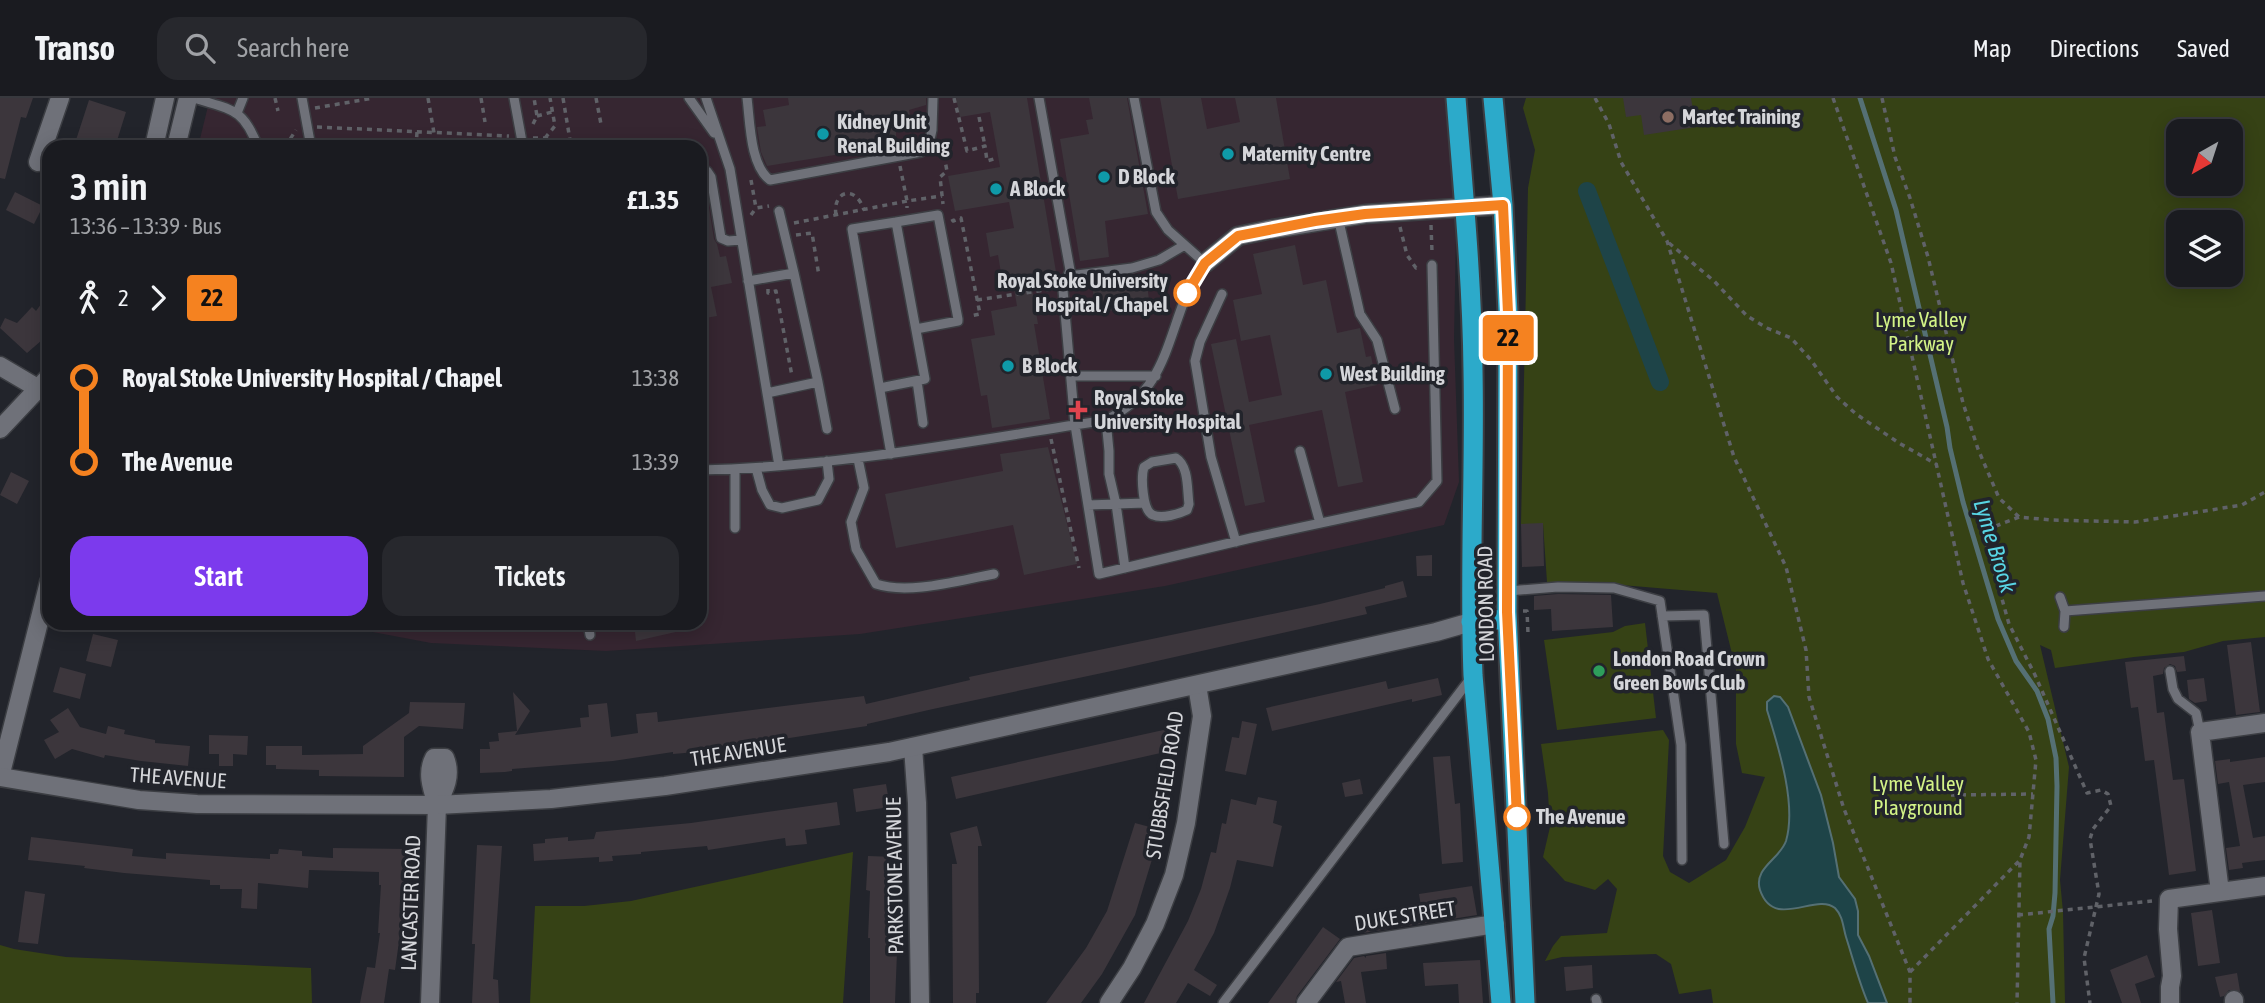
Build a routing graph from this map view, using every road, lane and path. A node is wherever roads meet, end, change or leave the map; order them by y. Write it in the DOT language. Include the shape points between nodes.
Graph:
graph roads {
  1 [pos="60,98"];
  2 [pos="165,98"];
  3 [pos="188,98"];
  4 [pos="194,98"];
  5 [pos="243,98"];
  6 [pos="275,98"];
  7 [pos="302,98"];
  8 [pos="374,98"];
  9 [pos="428,98"];
  10 [pos="481,98"];
  11 [pos="514,98"];
  12 [pos="534,98"];
  13 [pos="550,98"];
  14 [pos="563,98"];
  15 [pos="596,98"];
  16 [pos="689,98"];
  17 [pos="706,98"];
  18 [pos="747,98"];
  19 [pos="933,98"];
  20 [pos="954,98"];
  21 [pos="1039,98"];
  22 [pos="1134,98"];
  23 [pos="1456,98"];
  24 [pos="1493,98"];
  25 [pos="1595,98"];
  26 [pos="1833,98"];
  27 [pos="1882,98"];
  28 [pos="313,109"];
  29 [pos="278,111"];
  30 [pos="553,112"];
  31 [pos="237,113"];
  32 [pos="979,117"];
  33 [pos="485,122"];
  34 [pos="601,124"];
  35 [pos="315,127"];
  36 [pos="297,129"];
  37 [pos="417,132"];
  38 [pos="434,132"];
  39 [pos="932,134"];
  40 [pos="505,136"];
  41 [pos="535,138"];
  42 [pos="545,138"];
  43 [pos="46,140"];
  44 [pos="156,140"];
  45 [pos="178,140"];
  46 [pos="255,140"];
  47 [pos="289,140"];
  48 [pos="310,140"];
  49 [pos="416,140"];
  50 [pos="522,140"];
  51 [pos="552,140"];
  52 [pos="570,140"];
  53 [pos="719,140"];
  54 [pos="985,146"];
  55 [pos="42,150"];
  56 [pos="898,158"];
  57 [pos="994,159"];
  58 [pos="38,162"];
  59 [pos="707,171"];
  60 [pos="942,196"];
  61 [pos="906,201"];
  62 [pos="1503,205"];
  63 [pos="943,206"];
  64 [pos="1465,206"];
  65 [pos="756,208"];
  66 [pos="1428,209"];
  67 [pos="864,210"];
  68 [pos="779,211"];
  69 [pos="1397,211"];
  70 [pos="948,213"];
  71 [pos="836,215"];
  72 [pos="1338,217"];
  73 [pos="909,220"];
  74 [pos="896,222"];
  75 [pos="792,223"];
  76 [pos="753,226"];
  77 [pos="867,227"];
  78 [pos="741,240"];
  79 [pos="1667,241"];
  80 [pos="1183,246"];
  81 [pos="1205,263"];
  82 [pos="1432,265"];
  83 [pos="794,273"];
  84 [pos="1069,275"];
  85 [pos="766,278"];
  86 [pos="748,281"];
  87 [pos="1065,287"];
  88 [pos="1222,294"];
  89 [pos="977,300"];
  90 [pos="958,319"];
  91 [pos="916,329"];
  92 [pos="0,366"];
  93 [pos="1070,376"];
  94 [pos="1156,376"];
  95 [pos="917,381"];
  96 [pos="42,382"];
  97 [pos="818,383"];
  98 [pos="42,385"];
  99 [pos="880,388"];
  100 [pos="784,391"];
  101 [pos="767,393"];
  102 [pos="1395,409"];
  103 [pos="1106,421"];
  104 [pos="923,423"];
  105 [pos="1075,425"];
  106 [pos="0,429"];
  107 [pos="827,429"];
  108 [pos="1049,430"];
  109 [pos="1300,451"];
  110 [pos="891,454"];
  111 [pos="858,459"];
  112 [pos="827,461"];
  113 [pos="1936,464"];
  114 [pos="779,466"];
  115 [pos="756,468"];
  116 [pos="735,469"];
  117 [pos="707,470"];
  118 [pos="2265,492"];
  119 [pos="1145,503"];
  120 [pos="1116,504"];
  121 [pos="1088,505"];
  122 [pos="2019,517"];
  123 [pos="1320,523"];
  124 [pos="735,528"];
  125 [pos="1236,542"];
  126 [pos="1079,568"];
  127 [pos="1125,568"];
  128 [pos="994,574"];
  129 [pos="1507,592"];
  130 [pos="2265,596"];
  131 [pos="2060,597"];
  132 [pos="42,610"];
  133 [pos="1527,611"];
  134 [pos="2065,611"];
  135 [pos="1662,616"];
  136 [pos="1507,619"];
  137 [pos="1471,622"];
  138 [pos="2064,627"];
  139 [pos="589,630"];
  140 [pos="1528,633"];
  141 [pos="590,635"];
  142 [pos="2170,671"];
  143 [pos="1473,675"];
  144 [pos="1197,685"];
  145 [pos="2265,723"];
  146 [pos="2200,732"];
  147 [pos="913,747"];
  148 [pos="0,777"];
  149 [pos="2033,794"];
  150 [pos="1951,795"];
  151 [pos="437,805"];
  152 [pos="1724,844"];
  153 [pos="1682,860"];
  154 [pos="2020,860"];
  155 [pos="2265,886"];
  156 [pos="2220,892"];
  157 [pos="2169,899"];
  158 [pos="2095,908"];
  159 [pos="2018,915"];
  160 [pos="1496,924"];
  161 [pos="1910,972"];
  162 [pos="1322,982"];
  163 [pos="430,1003"];
  164 [pos="920,1003"];
  165 [pos="1109,1003"];
  166 [pos="1223,1003"];
  167 [pos="1306,1003"];
  168 [pos="1326,1003"];
  169 [pos="1501,1003"];
  170 [pos="1525,1003"];
  171 [pos="1910,1003"];
  172 [pos="2017,1003"];
  173 [pos="2090,1003"];
  174 [pos="2170,1003"];
  1 -- 43 [label="street"];
  2 -- 44 [label="street"];
  3 -- 45 [label="street"];
  4 -- 31 [label="lane"];
  5 -- 31 [label="lane"];
  6 -- 29 [label="path"];
  7 -- 48 [label="lane"];
  8 -- 28 [label="path"];
  9 -- 38 [label="path"];
  10 -- 33 [label="path"];
  11 -- 50 [label="lane"];
  12 -- 30 [label="path" via="537,116"];
  13 -- 30 [label="path"];
  14 -- 52 [label="path"];
  15 -- 34 [label="path"];
  16 -- 53 [label="lane"];
  17 -- 53 [label="lane"];
  18 -- 56 [label="lane" via="754,151 762,174 770,180"];
  19 -- 39 [label="lane"];
  20 -- 54 [label="path" via="967,151"];
  21 -- 84 [label="lane"];
  22 -- 80 [label="lane" via="1156,212"];
  23 -- 64 [label="highway, LONDON ROAD"];
  24 -- 62 [label="highway, LONDON ROAD"];
  25 -- 79 [label="path" via="1621,162"];
  26 -- 113 [label="path" via="1891,263"];
  27 -- 122 [label="path" via="1978,449 1999,498"];
  30 -- 42 [label="path" via="555,127"];
  31 -- 46 [label="lane"];
  32 -- 54 [label="path"];
  35 -- 37 [label="path"];
  36 -- 47 [label="path"];
  37 -- 38 [label="path"];
  37 -- 49 [label="path"];
  38 -- 40 [label="path"];
  39 -- 56 [label="lane" via="921,152"];
  39 -- 60 [label="path" via="942,142 947,171 940,177"];
  41 -- 42 [label="path"];
  42 -- 51 [label="path"];
  53 -- 78 [label="lane" via="730,169"];
  54 -- 57 [label="path" via="987,160"];
  55 -- 58 [label="street"];
  56 -- 61 [label="path"];
  59 -- 78 [label="lane" via="721,238"];
  60 -- 61 [label="path"];
  60 -- 63 [label="path"];
  61 -- 67 [label="path"];
  61 -- 73 [label="path"];
  62 -- 64 [label="street"];
  62 -- 129 [label="highway, LONDON ROAD" via="1508,313"];
  64 -- 66 [label="street"];
  64 -- 137 [label="highway, LONDON ROAD" via="1473,370"];
  65 -- 76 [label="path" via="751,214"];
  66 -- 69 [label="street"];
  66 -- 82 [label="path"];
  67 -- 71 [label="path"];
  67 -- 71 [label="path" via="850,193 836,201"];
  67 -- 77 [label="path"];
  68 -- 83 [label="lane"];
  69 -- 72 [label="street"];
  69 -- 82 [label="path" via="1407,255 1416,268"];
  70 -- 89 [label="path" via="953,221 961,218"];
  71 -- 75 [label="path"];
  72 -- 81 [label="street" via="1238,236"];
  72 -- 102 [label="lane" via="1360,314 1377,340"];
  73 -- 74 [label="lane"];
  73 -- 90 [label="lane" via="937,215"];
  74 -- 77 [label="lane"];
  74 -- 91 [label="lane"];
  77 -- 99 [label="lane" via="852,229"];
  78 -- 86 [label="lane"];
  79 -- 113 [label="path" via="1747,316 1791,338 1856,414"];
  79 -- 161 [label="path" via="1734,457 1786,567 1806,650 1809,696 1835,782"];
  80 -- 81 [label="lane"];
  80 -- 84 [label="lane" via="1132,268"];
  81 -- 94 [label="lane" via="1187,293"];
  82 -- 123 [label="lane" via="1437,481 1419,502"];
  83 -- 85 [label="lane"];
  83 -- 97 [label="lane"];
  84 -- 87 [label="lane"];
  85 -- 86 [label="lane"];
  85 -- 100 [label="path" via="768,293 776,291 792,379 783,381"];
  86 -- 101 [label="lane"];
  87 -- 89 [label="path"];
  87 -- 93 [label="lane"];
  88 -- 125 [label="lane" via="1195,361 1211,457"];
  89 -- 90 [label="path" via="980,314"];
  90 -- 91 [label="lane"];
  91 -- 95 [label="lane" via="925,379"];
  92 -- 96 [label="street"];
  93 -- 94 [label="lane"];
  93 -- 105 [label="lane"];
  94 -- 103 [label="lane" via="1137,400"];
  95 -- 99 [label="lane"];
  95 -- 104 [label="lane"];
  97 -- 100 [label="lane"];
  97 -- 107 [label="lane"];
  98 -- 106 [label="street"];
  99 -- 110 [label="lane"];
  100 -- 101 [label="lane"];
  101 -- 114 [label="lane"];
  103 -- 105 [label="lane"];
  103 -- 120 [label="lane"];
  105 -- 108 [label="lane"];
  105 -- 121 [label="lane"];
  108 -- 110 [label="lane"];
  108 -- 126 [label="path"];
  109 -- 123 [label="lane"];
  110 -- 111 [label="lane"];
  111 -- 112 [label="lane"];
  111 -- 128 [label="lane" via="864,488 851,522 856,549 876,584 888,588 925,586"];
  112 -- 114 [label="lane"];
  112 -- 115 [label="lane" via="829,479 818,500 782,508 770,505"];
  113 -- 149 [label="path" via="1963,583 1988,659 2029,732 2036,761"];
  114 -- 115 [label="lane"];
  115 -- 116 [label="lane"];
  116 -- 117 [label="lane"];
  116 -- 124 [label="lane"];
  118 -- 122 [label="path" via="2242,505 2135,522"];
  119 -- 119 [label="lane" via="1143,467 1168,459 1181,461 1187,510 1154,516"];
  119 -- 120 [label="lane"];
  120 -- 121 [label="lane"];
  120 -- 127 [label="lane"];
  121 -- 127 [label="lane" via="1099,575"];
  122 -- 158 [label="path" via="1983,531 2009,624 2087,793 2101,790 2108,794 2111,806 2090,839 2099,894"];
  123 -- 125 [label="lane"];
  125 -- 127 [label="lane"];
  129 -- 135 [label="lane" via="1614,588 1660,601"];
  129 -- 136 [label="highway, LONDON ROAD"];
  130 -- 134 [label="lane"];
  131 -- 134 [label="lane"];
  132 -- 148 [label="street"];
  133 -- 140 [label="path"];
  134 -- 138 [label="lane"];
  135 -- 152 [label="lane" via="1704,615"];
  135 -- 153 [label="lane" via="1681,745"];
  136 -- 137 [label="highway"];
  136 -- 170 [label="highway, LONDON ROAD"];
  137 -- 143 [label="highway, LONDON ROAD"];
  137 -- 144 [label="street, THE AVENUE"];
  139 -- 141 [label="lane"];
  142 -- 146 [label="lane" via="2173,689 2196,713"];
  143 -- 160 [label="highway, LONDON ROAD"];
  143 -- 166 [label="lane"];
  144 -- 147 [label="street, THE AVENUE"];
  144 -- 165 [label="street, STUBBSFIELD ROAD" via="1202,716 1174,875 1155,924"];
  145 -- 146 [label="street"];
  146 -- 156 [label="street"];
  147 -- 151 [label="street, THE AVENUE" via="665,786"];
  147 -- 164 [label="street, PARKSTONE AVENUE"];
  148 -- 151 [label="street, THE AVENUE" via="139,800 197,804"];
  149 -- 150 [label="path"];
  149 -- 154 [label="path" via="2029,837"];
  151 -- 163 [label="street, LANCASTER ROAD"];
  154 -- 159 [label="path"];
  154 -- 161 [label="path"];
  155 -- 156 [label="street"];
  156 -- 157 [label="street"];
  157 -- 158 [label="path"];
  157 -- 174 [label="street"];
  158 -- 159 [label="path"];
  158 -- 173 [label="path" via="2084,958"];
  159 -- 172 [label="path"];
  160 -- 162 [label="street, DUKE STREET" via="1348,947"];
  160 -- 169 [label="highway, LONDON ROAD"];
  161 -- 171 [label="path"];
  162 -- 167 [label="street, DUKE STREET"];
  162 -- 168 [label="street"];
}
